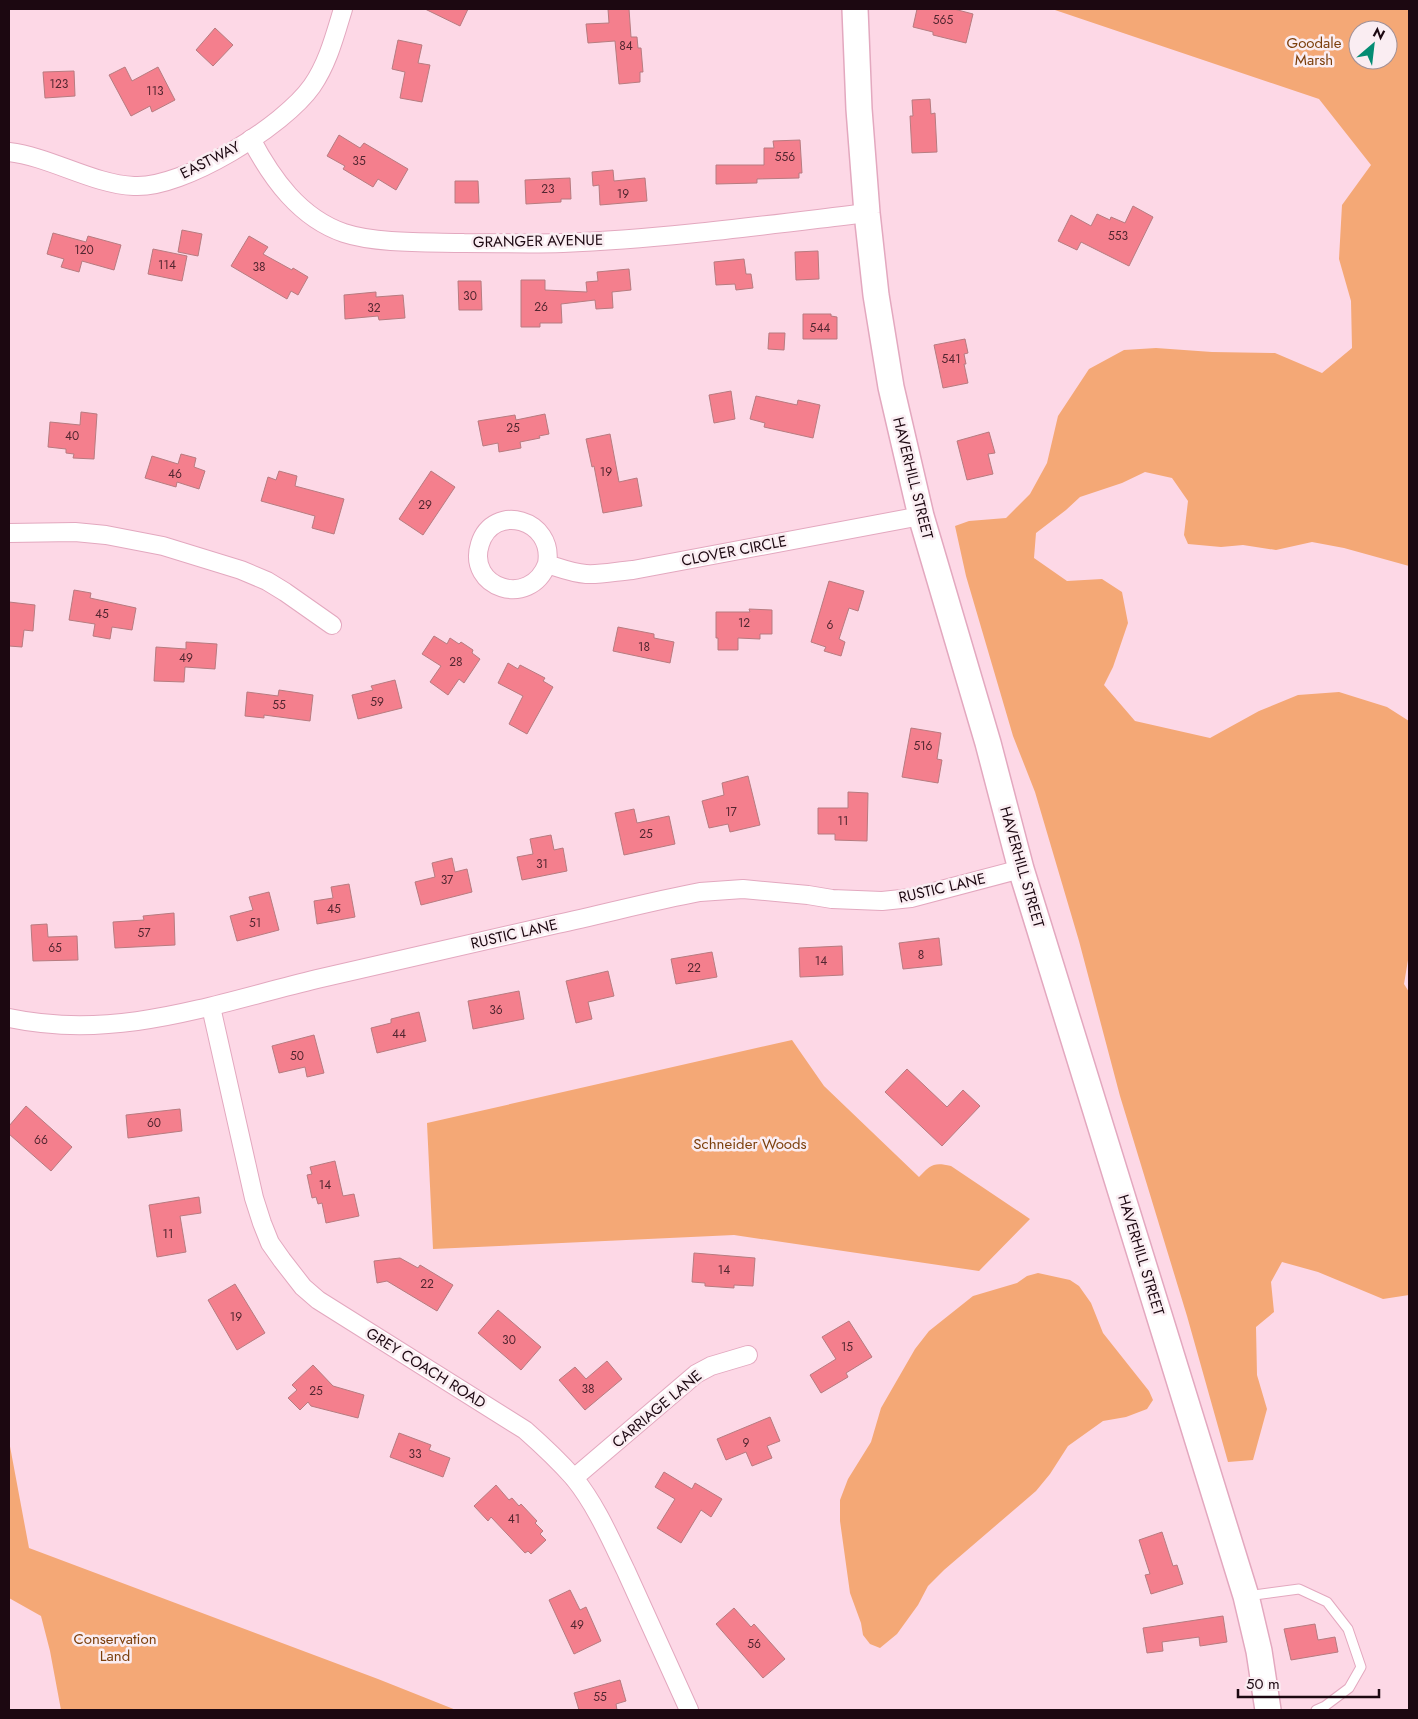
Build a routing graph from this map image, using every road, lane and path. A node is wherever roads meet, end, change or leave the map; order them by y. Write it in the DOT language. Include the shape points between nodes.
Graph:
graph roads {
  1 [pos="343,9"];
  2 [pos="855,9"];
  3 [pos="251,139"];
  4 [pos="9,152"];
  5 [pos="867,213"];
  6 [pos="921,516"];
  7 [pos="9,533"];
  8 [pos="547,564"];
  9 [pos="332,625"];
  10 [pos="1021,869"];
  11 [pos="211,1007"];
  12 [pos="9,1018"];
  13 [pos="748,1355"];
  14 [pos="574,1478"];
  15 [pos="1246,1596"];
  16 [pos="689,1710"];
  17 [pos="1268,1710"];
  18 [pos="1316,1710"];
  1 -- 3 [label="street, EASTWAY" via="326,61 311,87 288,113"];
  2 -- 5 [label="street, HAVERHILL STREET" via="858,109"];
  3 -- 4 [label="street, EASTWAY" via="207,164 162,184 146,186 131,186 93,177"];
  3 -- 5 [label="street, GRANGER AVENUE" via="275,180 315,218 345,234 393,241 504,243 613,240"];
  5 -- 6 [label="street, HAVERHILL STREET" via="886,358"];
  6 -- 8 [label="street, CLOVER CIRCLE" via="633,570 586,574"];
  6 -- 10 [label="street, HAVERHILL STREET" via="988,743"];
  7 -- 9 [label="street" via="75,532 139,540 171,548 267,581"];
  10 -- 11 [label="street, RUSTIC LANE" via="911,898 882,901 743,889 700,892 412,957"];
  10 -- 15 [label="street, HAVERHILL STREET"];
  11 -- 12 [label="street, RUSTIC LANE" via="113,1025"];
  11 -- 14 [label="street, GREY COACH ROAD" via="254,1198 270,1243 292,1275 310,1294 336,1312 525,1430"];
  13 -- 14 [label="street, CARRIAGE LANE" via="696,1374"];
  14 -- 16 [label="street, GREY COACH ROAD" via="613,1545"];
  15 -- 17 [label="street, HAVERHILL STREET"];
  15 -- 18 [label="lane" via="1299,1589 1327,1602 1348,1629 1361,1667 1349,1688"];
}
